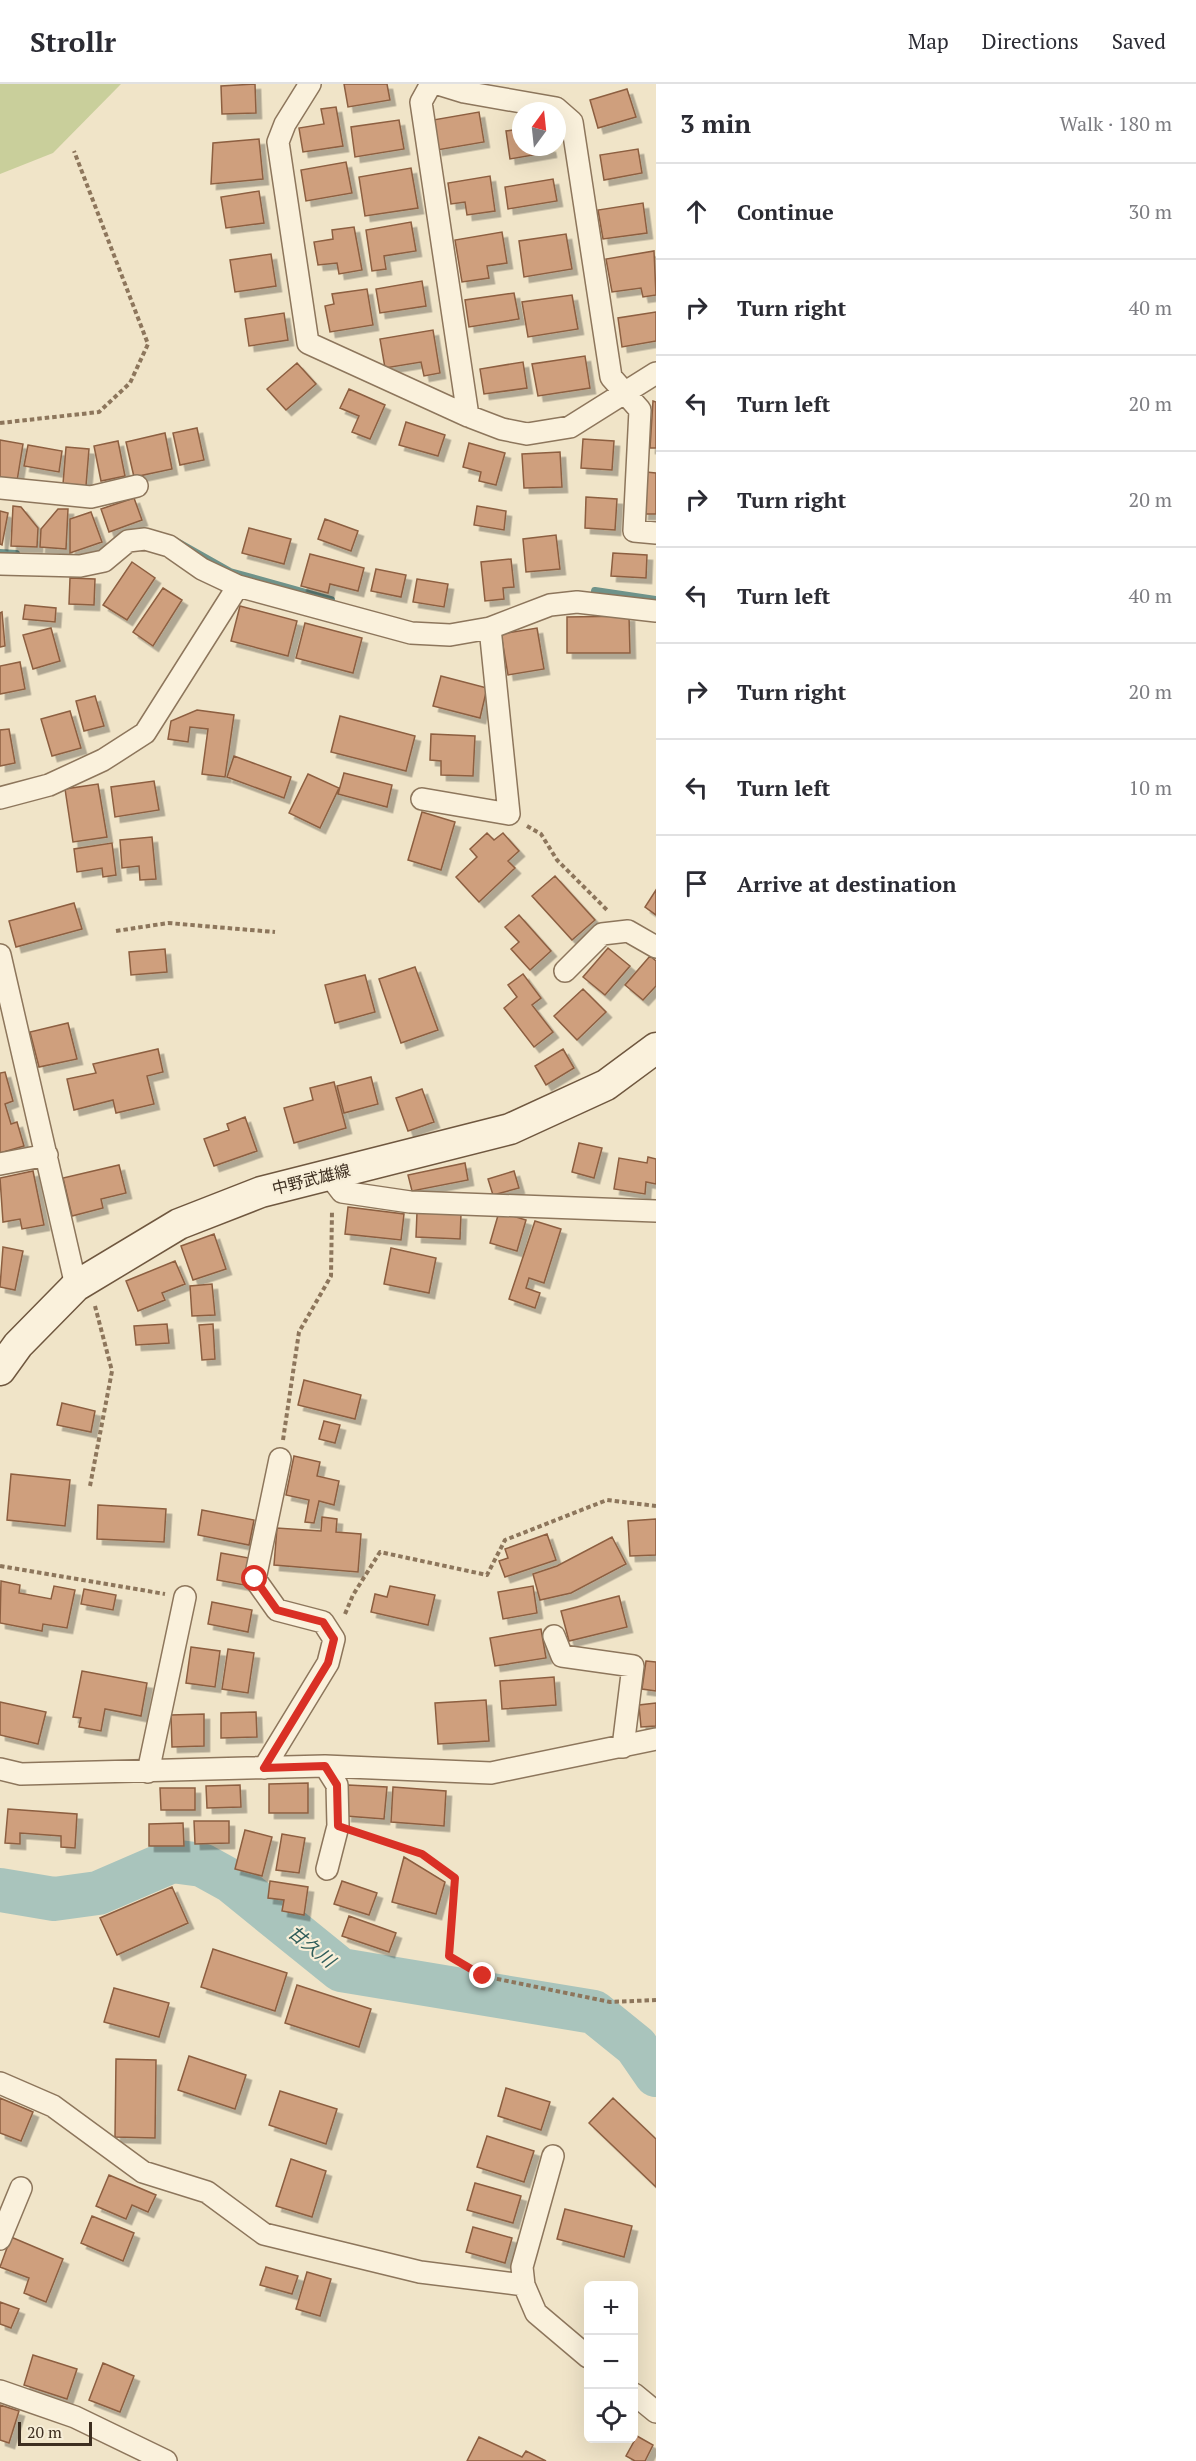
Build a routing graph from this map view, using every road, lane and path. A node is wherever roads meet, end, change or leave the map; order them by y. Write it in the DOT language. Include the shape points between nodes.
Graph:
graph roads {
  1 [pos="310,84"];
  2 [pos="431,84"];
  3 [pos="438,84"];
  4 [pos="74,151"];
  5 [pos="656,373"];
  6 [pos="625,392"];
  7 [pos="468,416"];
  8 [pos="0,423"];
  9 [pos="136,486"];
  10 [pos="0,488"];
  11 [pos="656,533"];
  12 [pos="0,564"];
  13 [pos="238,585"];
  14 [pos="656,611"];
  15 [pos="490,628"];
  16 [pos="0,798"];
  17 [pos="422,799"];
  18 [pos="508,814"];
  19 [pos="116,931"];
  20 [pos="628,931"];
  21 [pos="275,932"];
  22 [pos="656,947"];
  23 [pos="2,968"];
  24 [pos="565,971"];
  25 [pos="656,1048"];
  26 [pos="47,1155"];
  27 [pos="0,1164"];
  28 [pos="335,1183"];
  29 [pos="656,1211"];
  30 [pos="76,1286"];
  31 [pos="9,1341"];
  32 [pos="0,1370"];
  33 [pos="280,1459"];
  34 [pos="90,1486"];
  35 [pos="656,1506"];
  36 [pos="0,1566"];
  37 [pos="185,1597"];
  38 [pos="554,1636"];
  39 [pos="334,1639"];
  40 [pos="656,1739"];
  41 [pos="623,1747"];
  42 [pos="325,1766"];
  43 [pos="264,1768"];
  44 [pos="0,1769"];
  45 [pos="148,1772"];
  46 [pos="338,1826"];
  47 [pos="327,1869"];
  48 [pos="656,2001"];
  49 [pos="0,2083"];
  50 [pos="553,2156"];
  51 [pos="21,2188"];
  52 [pos="0,2239"];
  53 [pos="524,2285"];
  54 [pos="584,2354"];
  55 [pos="0,2391"];
  56 [pos="638,2398"];
  57 [pos="656,2412"];
  58 [pos="158,2460"];
  1 -- 7 [label="street" via="278,142 308,343"];
  2 -- 7 [label="street" via="421,102"];
  3 -- 6 [label="street" via="556,108 572,122 611,376"];
  4 -- 8 [label="path" via="148,344 130,383 99,412"];
  5 -- 6 [label="street"];
  6 -- 7 [label="street" via="570,427 527,434"];
  6 -- 11 [label="street" via="640,410 634,531"];
  9 -- 10 [label="street" via="91,497"];
  12 -- 13 [label="street" via="81,566 104,561 128,541 145,539 169,546 202,570"];
  13 -- 15 [label="street" via="411,633 450,635"];
  13 -- 16 [label="street" via="145,733 103,760 49,785"];
  14 -- 15 [label="street" via="577,602 550,605"];
  15 -- 18 [label="street"];
  17 -- 18 [label="street"];
  18 -- 20 [label="path" via="541,834 557,860"];
  19 -- 21 [label="path" via="168,924"];
  20 -- 22 [label="street"];
  20 -- 24 [label="street" via="602,934"];
  23 -- 26 [label="street"];
  25 -- 28 [label="main road, 中野武雄線" via="606,1085 510,1129"];
  26 -- 27 [label="street"];
  26 -- 30 [label="street"];
  28 -- 29 [label="street" via="410,1202"];
  28 -- 30 [label="main road, 中野武雄線" via="261,1192 179,1224"];
  28 -- 33 [label="path" via="330,1276 299,1332"];
  30 -- 31 [label="main road, 中野武雄線"];
  30 -- 34 [label="path" via="94,1302 112,1371"];
  31 -- 32 [label="main road, 中野武雄線"];
  33 -- 39 [label="street" via="255,1579 277,1610 323,1622"];
  35 -- 39 [label="path" via="607,1500 505,1540 487,1575 380,1552 353,1595"];
  36 -- 37 [label="path"];
  37 -- 45 [label="street"];
  38 -- 41 [label="street" via="562,1656 633,1666"];
  39 -- 43 [label="street" via="328,1663"];
  40 -- 41 [label="street"];
  41 -- 42 [label="street" via="491,1773"];
  42 -- 43 [label="street"];
  42 -- 46 [label="street" via="337,1785"];
  43 -- 45 [label="street"];
  44 -- 45 [label="street" via="21,1774"];
  46 -- 47 [label="street"];
  46 -- 48 [label="path" via="422,1854 455,1878 449,1956 483,1976 610,2002"];
  49 -- 53 [label="street" via="53,2106 143,2172 207,2192 264,2234 420,2272"];
  50 -- 53 [label="street" via="522,2267"];
  51 -- 52 [label="street"];
  53 -- 54 [label="street" via="536,2313"];
  55 -- 58 [label="street" via="75,2417"];
  56 -- 57 [label="street"];
}
